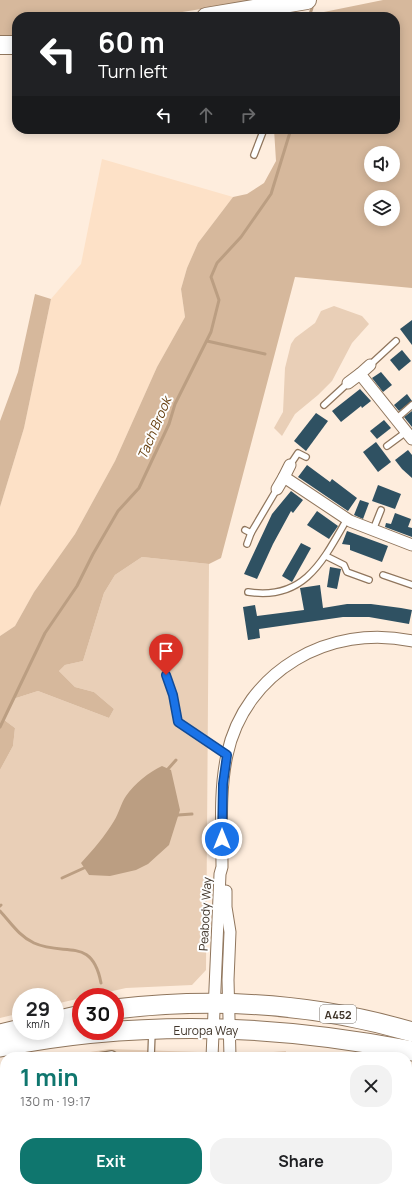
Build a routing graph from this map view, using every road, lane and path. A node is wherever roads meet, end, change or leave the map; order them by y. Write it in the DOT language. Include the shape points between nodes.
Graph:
graph roads {
  1 [pos="307,0"];
  2 [pos="246,12"];
  3 [pos="0,45"];
  4 [pos="12,45"];
  5 [pos="262,134"];
  6 [pos="254,155"];
  7 [pos="396,341"];
  8 [pos="370,365"];
  9 [pos="360,374"];
  10 [pos="348,383"];
  11 [pos="324,405"];
  12 [pos="412,405"];
  13 [pos="396,419"];
  14 [pos="409,435"];
  15 [pos="387,446"];
  16 [pos="306,457"];
  17 [pos="290,465"];
  18 [pos="284,477"];
  19 [pos="277,488"];
  20 [pos="381,510"];
  21 [pos="347,520"];
  22 [pos="245,530"];
  23 [pos="374,530"];
  24 [pos="251,533"];
  25 [pos="247,544"];
  26 [pos="412,545"];
  27 [pos="326,556"];
  28 [pos="383,575"];
  29 [pos="369,580"];
  30 [pos="412,585"];
  31 [pos="248,592"];
  32 [pos="412,641"];
  33 [pos="166,675"];
  34 [pos="227,755"];
  35 [pos="222,867"];
  36 [pos="124,1008"];
  37 [pos="222,1015"];
  38 [pos="124,1021"];
  39 [pos="152,1031"];
  40 [pos="12,1032"];
  41 [pos="412,1032"];
  42 [pos="12,1034"];
  43 [pos="0,1035"];
  44 [pos="0,1047"];
  45 [pos="412,1047"];
  46 [pos="412,1051"];
  47 [pos="151,1052"];
  48 [pos="213,1052"];
  49 [pos="229,1052"];
  1 -- 2 [label="main road" via="278,8"];
  3 -- 4 [label="main road"];
  5 -- 6 [label="lane"];
  7 -- 8 [label="lane"];
  8 -- 9 [label="street"];
  9 -- 10 [label="street"];
  9 -- 13 [label="street"];
  10 -- 11 [label="lane"];
  12 -- 13 [label="lane"];
  13 -- 14 [label="street"];
  14 -- 15 [label="lane"];
  16 -- 17 [label="lane" via="298,453"];
  17 -- 18 [label="street"];
  18 -- 19 [label="street"];
  18 -- 21 [label="street"];
  19 -- 24 [label="lane"];
  20 -- 23 [label="lane"];
  21 -- 23 [label="street"];
  21 -- 27 [label="lane"];
  22 -- 24 [label="lane"];
  23 -- 26 [label="street"];
  24 -- 25 [label="lane"];
  27 -- 29 [label="lane" via="344,565 347,572"];
  27 -- 31 [label="lane" via="314,570 289,590 266,594"];
  28 -- 30 [label="lane"];
  32 -- 34 [label="street" via="394,637 355,637 331,642 307,652 284,667 249,703 237,725"];
  33 -- 34 [label="lane" via="178,722"];
  34 -- 35 [label="street" via="223,784"];
  35 -- 37 [label="street, Peabody Way"];
  35 -- 37 [label="street, Peabody Way" via="225,875 230,932 228,980"];
  36 -- 37 [label="highway, Europa Way / A452" via="168,1004"];
  37 -- 38 [label="highway" via="179,1015"];
  37 -- 39 [label="highway, Europa Way / A452"];
  37 -- 41 [label="highway, Europa Way / A452" via="263,1004 363,1018"];
  37 -- 45 [label="highway" via="283,1020 351,1030 390,1038"];
  37 -- 46 [label="highway, Europa Way / A452" via="311,1034"];
  37 -- 48 [label="street, Peabody Way"];
  37 -- 49 [label="street, Peabody Way"];
  39 -- 44 [label="highway, Europa Way / A452" via="58,1037"];
  39 -- 47 [label="lane"];
  40 -- 43 [label="highway"];
  42 -- 43 [label="highway"];
}
